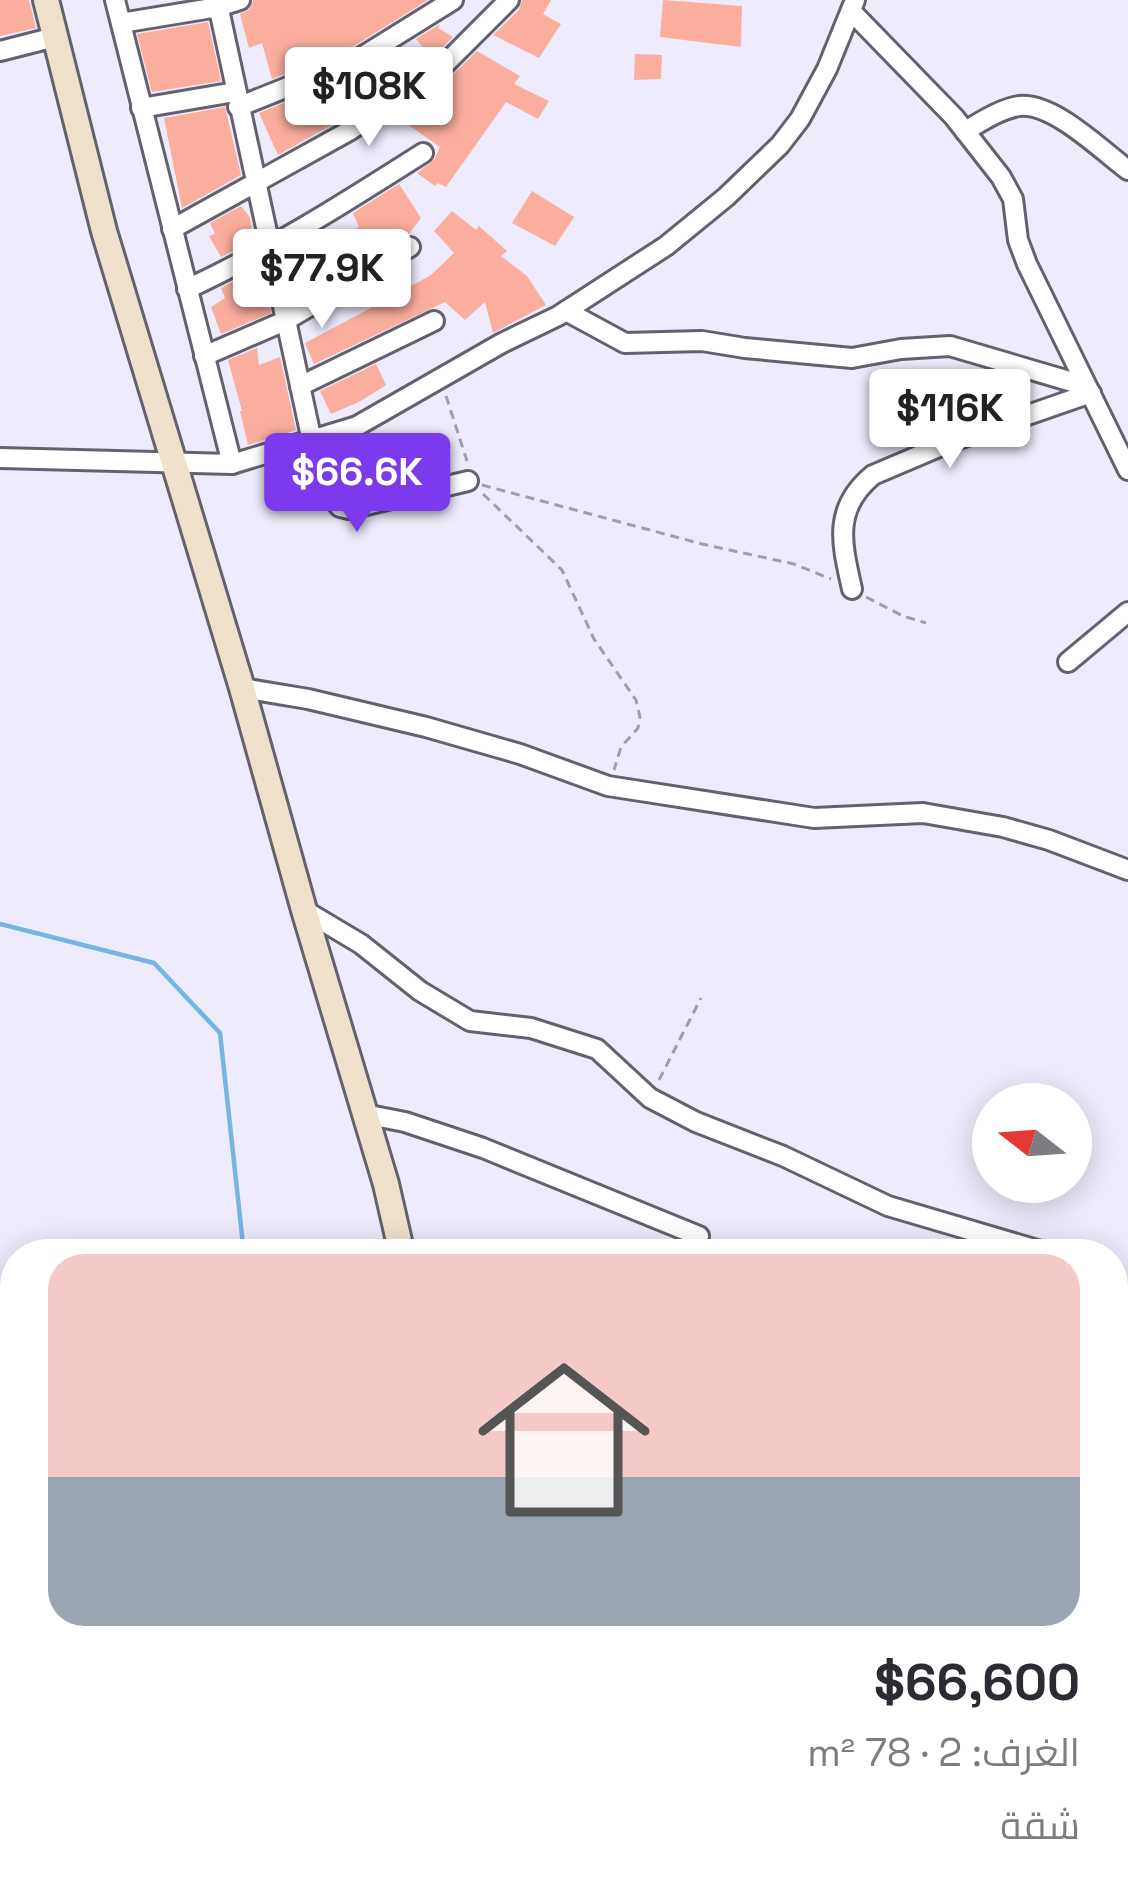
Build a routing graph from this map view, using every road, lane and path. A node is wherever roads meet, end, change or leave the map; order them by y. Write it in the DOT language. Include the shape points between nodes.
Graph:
graph roads {
  1 [pos="46,0"];
  2 [pos="115,0"];
  3 [pos="240,0"];
  4 [pos="453,0"];
  5 [pos="509,0"];
  6 [pos="218,4"];
  7 [pos="854,6"];
  8 [pos="121,23"];
  9 [pos="55,37"];
  10 [pos="0,51"];
  11 [pos="236,100"];
  12 [pos="141,108"];
  13 [pos="965,131"];
  14 [pos="423,153"];
  15 [pos="1128,170"];
  16 [pos="255,183"];
  17 [pos="172,230"];
  18 [pos="268,247"];
  19 [pos="410,247"];
  20 [pos="187,289"];
  21 [pos="566,311"];
  22 [pos="285,321"];
  23 [pos="434,321"];
  24 [pos="204,356"];
  25 [pos="439,378"];
  26 [pos="300,386"];
  27 [pos="1089,389"];
  28 [pos="312,441"];
  29 [pos="0,458"];
  30 [pos="176,464"];
  31 [pos="232,464"];
  32 [pos="1128,470"];
  33 [pos="468,482"];
  34 [pos="852,590"];
  35 [pos="1128,612"];
  36 [pos="926,623"];
  37 [pos="1068,662"];
  38 [pos="242,688"];
  39 [pos="608,786"];
  40 [pos="1128,871"];
  41 [pos="304,910"];
  42 [pos="701,998"];
  43 [pos="650,1098"];
  44 [pos="364,1114"];
  45 [pos="699,1237"];
  46 [pos="399,1239"];
  47 [pos="1000,1239"];
  1 -- 9 [label="street"];
  2 -- 8 [label="street"];
  3 -- 6 [label="street"];
  4 -- 11 [label="street" via="360,58"];
  5 -- 16 [label="street" via="441,68"];
  6 -- 8 [label="street"];
  6 -- 11 [label="street"];
  7 -- 13 [label="street"];
  7 -- 21 [label="street" via="827,70 780,145 666,246"];
  8 -- 12 [label="street"];
  9 -- 10 [label="street"];
  9 -- 30 [label="street"];
  11 -- 12 [label="street"];
  11 -- 16 [label="street"];
  12 -- 17 [label="street"];
  13 -- 15 [label="street" via="1030,106"];
  13 -- 27 [label="street" via="1009,189 1027,264"];
  14 -- 18 [label="street"];
  16 -- 17 [label="street"];
  16 -- 18 [label="street"];
  17 -- 20 [label="street"];
  18 -- 20 [label="street"];
  18 -- 22 [label="street"];
  19 -- 22 [label="street"];
  20 -- 24 [label="street"];
  21 -- 25 [label="street"];
  21 -- 27 [label="street" via="626,343 702,340 853,358 950,346"];
  22 -- 24 [label="street"];
  22 -- 26 [label="street"];
  23 -- 26 [label="street"];
  24 -- 31 [label="street"];
  25 -- 28 [label="street" via="357,426"];
  25 -- 33 [label="path"];
  26 -- 28 [label="street"];
  27 -- 32 [label="street"];
  27 -- 34 [label="street" via="873,475 851,501 841,532"];
  28 -- 31 [label="street"];
  28 -- 33 [label="street" via="340,507"];
  29 -- 30 [label="street"];
  30 -- 31 [label="street"];
  30 -- 38 [label="street"];
  33 -- 34 [label="path" via="794,564"];
  33 -- 39 [label="path" via="562,570 594,640 636,700 638,728 621,747"];
  34 -- 36 [label="path"];
  35 -- 37 [label="street"];
  38 -- 39 [label="street" via="426,727"];
  38 -- 41 [label="street"];
  39 -- 40 [label="street" via="814,818 946,817 1049,840"];
  41 -- 43 [label="street" via="470,1021 531,1028 597,1049"];
  41 -- 44 [label="street"];
  42 -- 43 [label="path"];
  43 -- 47 [label="street" via="888,1206"];
  44 -- 45 [label="street" via="468,1142"];
  44 -- 46 [label="street"];
}
